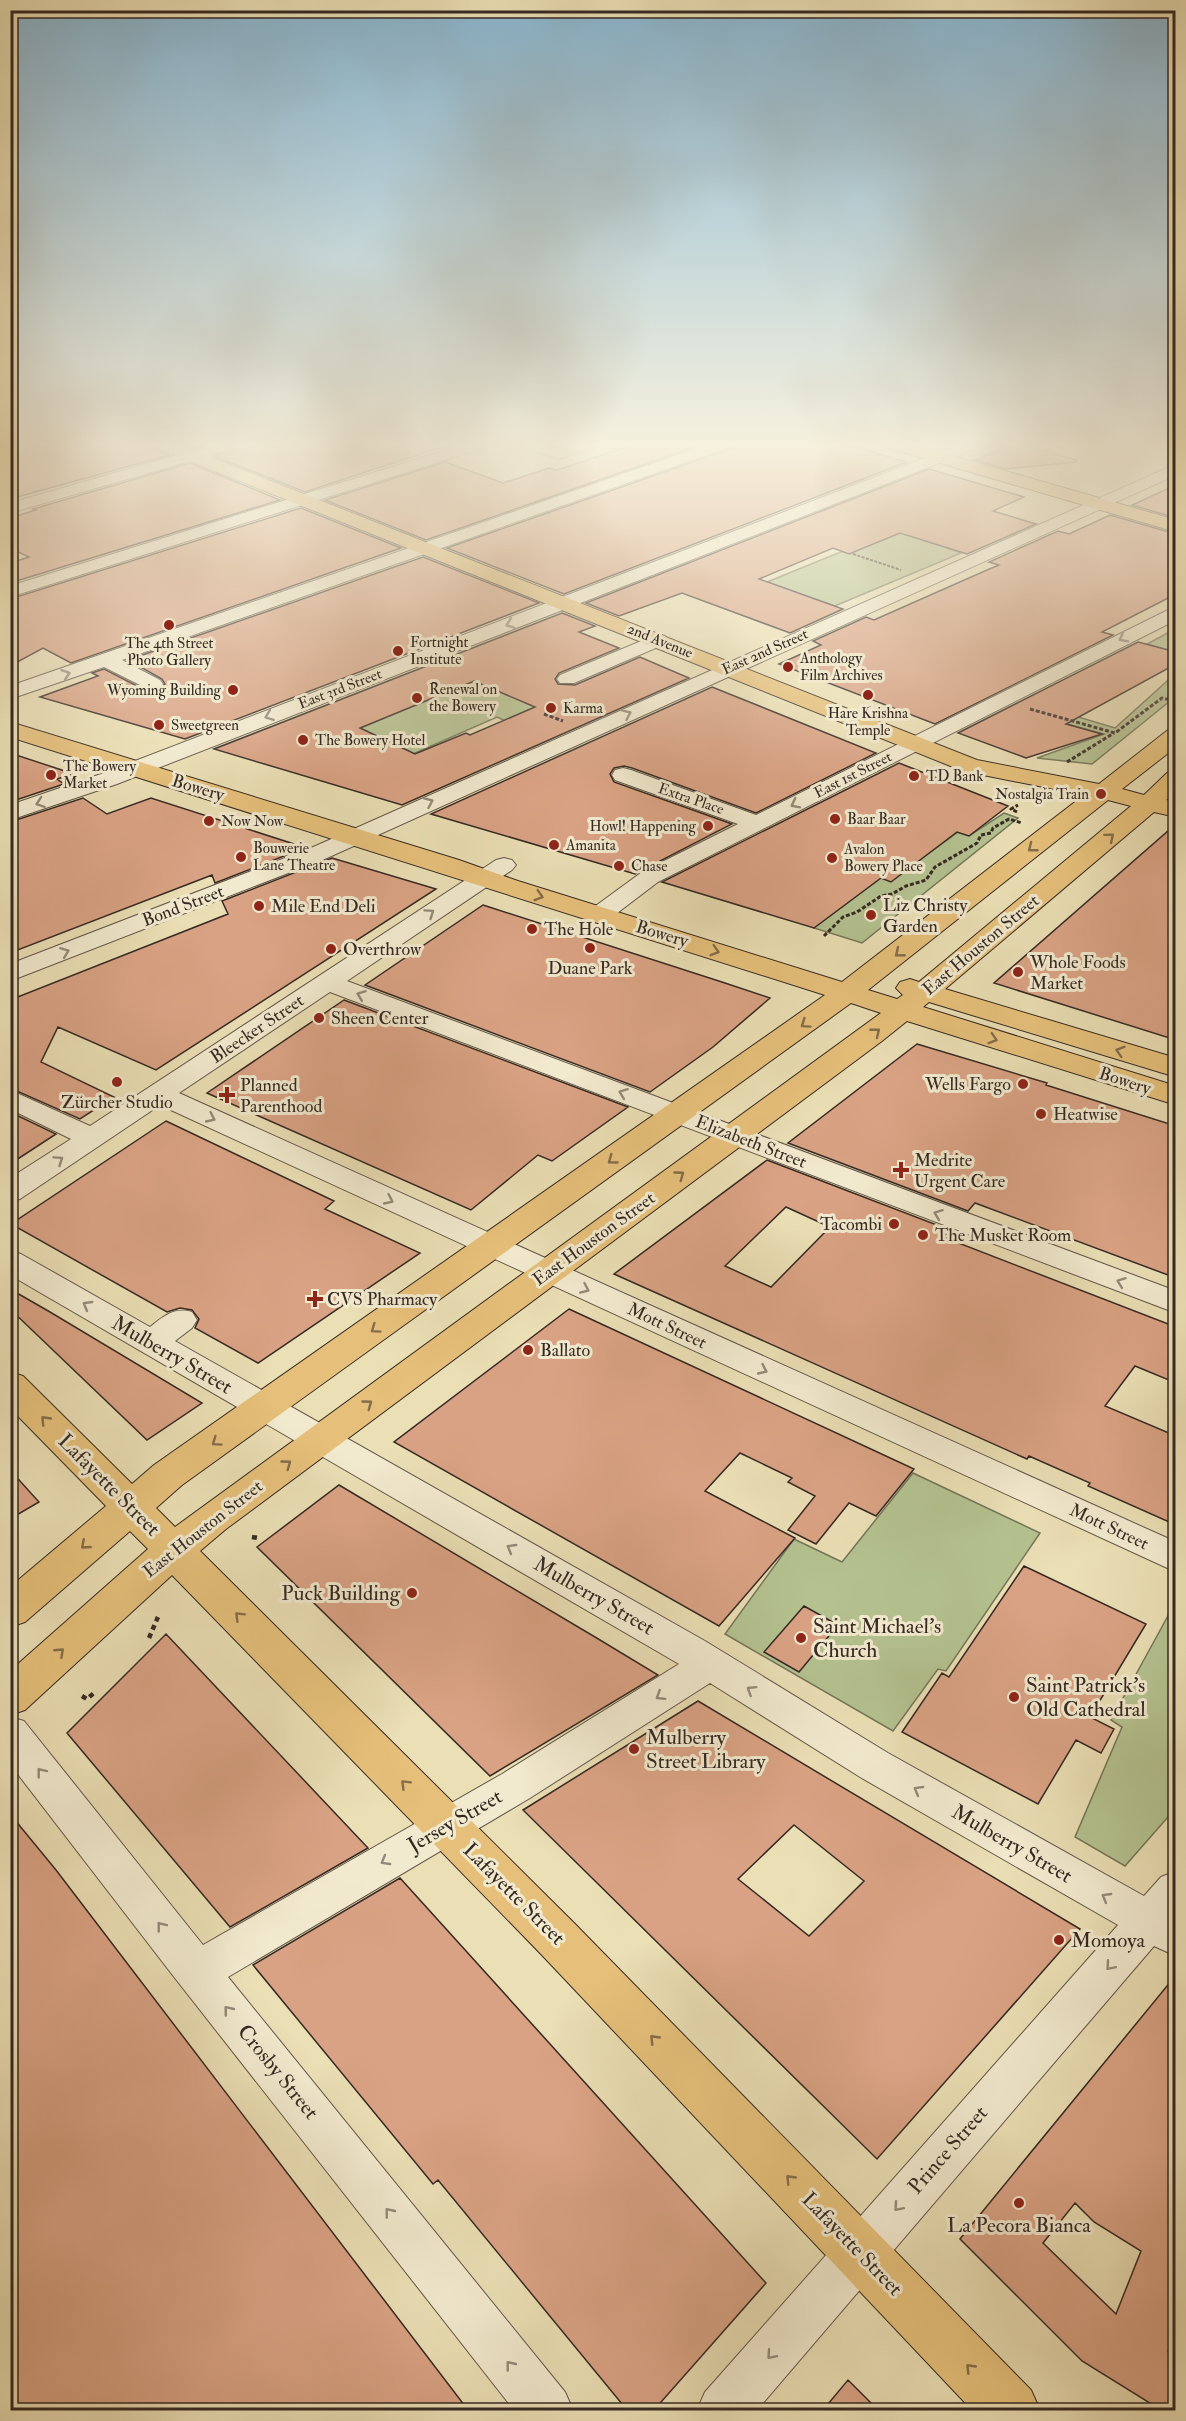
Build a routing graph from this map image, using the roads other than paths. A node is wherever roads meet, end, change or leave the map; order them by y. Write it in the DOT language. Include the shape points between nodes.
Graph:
graph roads {
  1 [pos="130,554"];
  2 [pos="413,554"];
  3 [pos="440,554"];
  4 [pos="690,554"];
  5 [pos="986,554"];
  6 [pos="10,592"];
  7 [pos="564,603"];
  8 [pos="1176,612"];
  9 [pos="658,640"];
  10 [pos="106,660"];
  11 [pos="414,661"];
  12 [pos="729,668"];
  13 [pos="443,673"];
  14 [pos="567,679"];
  15 [pos="153,684"];
  16 [pos="10,693"];
  17 [pos="10,715"];
  18 [pos="10,729"];
  19 [pos="1176,735"];
  20 [pos="915,744"];
  21 [pos="159,759"];
  22 [pos="971,766"];
  23 [pos="134,768"];
  24 [pos="623,775"];
  25 [pos="1176,778"];
  26 [pos="1104,792"];
  27 [pos="1148,803"];
  28 [pos="1176,810"];
  29 [pos="10,813"];
  30 [pos="1075,815"];
  31 [pos="758,823"];
  32 [pos="365,831"];
  33 [pos="494,871"];
  34 [pos="609,907"];
  35 [pos="10,973"];
  36 [pos="327,982"];
  37 [pos="858,984"];
  38 [pos="914,1001"];
  39 [pos="1176,1068"];
  40 [pos="158,1094"];
  41 [pos="1176,1096"];
  42 [pos="10,1098"];
  43 [pos="677,1114"];
  44 [pos="734,1136"];
  45 [pos="92,1138"];
  46 [pos="10,1192"];
  47 [pos="491,1246"];
  48 [pos="10,1261"];
  49 [pos="548,1272"];
  50 [pos="1176,1303"];
  51 [pos="181,1320"];
  52 [pos="150,1342"];
  53 [pos="10,1385"];
  54 [pos="265,1408"];
  55 [pos="321,1439"];
  56 [pos="130,1507"];
  57 [pos="174,1551"];
  58 [pos="1176,1558"];
  59 [pos="10,1611"];
  60 [pos="710,1664"];
  61 [pos="10,1698"];
  62 [pos="10,1733"];
  63 [pos="446,1825"];
  64 [pos="1166,1916"];
  65 [pos="198,1971"];
  66 [pos="859,2252"];
  67 [pos="547,2410"];
  68 [pos="723,2410"];
  69 [pos="1011,2410"];
  1 -- 6 [label="street"];
  2 -- 10 [label="street"];
  3 -- 7 [label="main road, 2nd Avenue"];
  4 -- 7 [label="street, East 3rd Street"];
  5 -- 12 [label="street, East 2nd Street"];
  7 -- 9 [label="main road, 2nd Avenue"];
  7 -- 11 [label="street, East 3rd Street, one-way"];
  8 -- 20 [label="street, East 1st Street, one-way"];
  9 -- 12 [label="main road, 2nd Avenue"];
  9 -- 14 [label="street"];
  10 -- 15 [label="street"];
  16 -- 10 [label="street, one-way"];
  11 -- 13 [label="street"];
  11 -- 21 [label="street, East 3rd Street, one-way"];
  12 -- 20 [label="main road, 2nd Avenue"];
  32 -- 12 [label="street, East 2nd Street, one-way"];
  17 -- 21 [label="main road, Bowery"];
  18 -- 23 [label="main road, Bowery"];
  19 -- 26 [label="main road"];
  20 -- 22 [label="main road, 2nd Avenue"];
  20 -- 31 [label="street, East 1st Street, one-way"];
  21 -- 23 [label="street, East 3rd Street"];
  21 -- 32 [label="main road, Bowery"];
  22 -- 26 [label="main road, 2nd Avenue"];
  22 -- 30 [label="main road" via="1005,787"];
  23 -- 29 [label="street, East 3rd Street, one-way"];
  23 -- 32 [label="main road, Bowery"];
  24 -- 31 [label="street, Extra Place"];
  25 -- 27 [label="main road, East Houston Street"];
  26 -- 27 [label="main road, 2nd Avenue"];
  26 -- 30 [label="main road"];
  27 -- 28 [label="main road, 2nd Avenue"];
  38 -- 27 [label="main road, East Houston Street, one-way"];
  30 -- 37 [label="main road, one-way"];
  31 -- 34 [label="street, East 1st Street" via="650,877"];
  32 -- 33 [label="main road, Bowery"];
  35 -- 32 [label="street, Bond Street, one-way" via="319,854"];
  33 -- 34 [label="main road, Bowery"];
  36 -- 33 [label="street, Bleecker Street, one-way"];
  34 -- 37 [label="main road, Bowery"];
  36 -- 40 [label="street, Bleecker Street"];
  43 -- 36 [label="street, Elizabeth Street, one-way"];
  37 -- 38 [label="main road, Bowery"];
  37 -- 43 [label="main road, one-way"];
  39 -- 38 [label="main road, Bowery, one-way"];
  38 -- 41 [label="main road, Bowery, one-way"];
  44 -- 38 [label="main road, East Houston Street, one-way"];
  40 -- 45 [label="street, Bleecker Street"];
  40 -- 47 [label="street, Mott Street, one-way"];
  42 -- 45 [label="street"];
  43 -- 44 [label="street, Elizabeth Street"];
  43 -- 47 [label="main road, one-way"];
  49 -- 44 [label="main road, East Houston Street, one-way"];
  50 -- 44 [label="street, Elizabeth Street, one-way"];
  46 -- 45 [label="street, Bleecker Street, one-way"];
  47 -- 49 [label="street, Mott Street"];
  47 -- 54 [label="main road, one-way"];
  52 -- 48 [label="street, Mulberry Street, one-way"];
  55 -- 49 [label="main road, East Houston Street, one-way"];
  49 -- 58 [label="street, Mott Street, one-way"];
  51 -- 52 [label="street"];
  52 -- 54 [label="street, Mulberry Street"];
  56 -- 53 [label="main road, Lafayette Street, one-way"];
  54 -- 55 [label="street, Mulberry Street"];
  54 -- 56 [label="main road, one-way" via="168,1475"];
  57 -- 55 [label="main road, East Houston Street, one-way"];
  60 -- 55 [label="street, Mulberry Street, one-way"];
  56 -- 57 [label="main road, Lafayette Street"];
  56 -- 59 [label="main road, one-way"];
  61 -- 57 [label="main road, East Houston Street, one-way"];
  63 -- 57 [label="main road, Lafayette Street, one-way"];
  60 -- 63 [label="street, Jersey Street, one-way" via="516,1786"];
  64 -- 60 [label="street, Mulberry Street, one-way" via="874,1765"];
  65 -- 62 [label="street, Crosby Street, one-way"];
  63 -- 65 [label="street, Jersey Street, one-way"];
  66 -- 63 [label="main road, Lafayette Street, one-way"];
  64 -- 66 [label="street, Prince Street, one-way"];
  67 -- 65 [label="street, Crosby Street, one-way"];
  66 -- 68 [label="street, Prince Street, one-way"];
  69 -- 66 [label="main road, Lafayette Street, one-way"];
}
